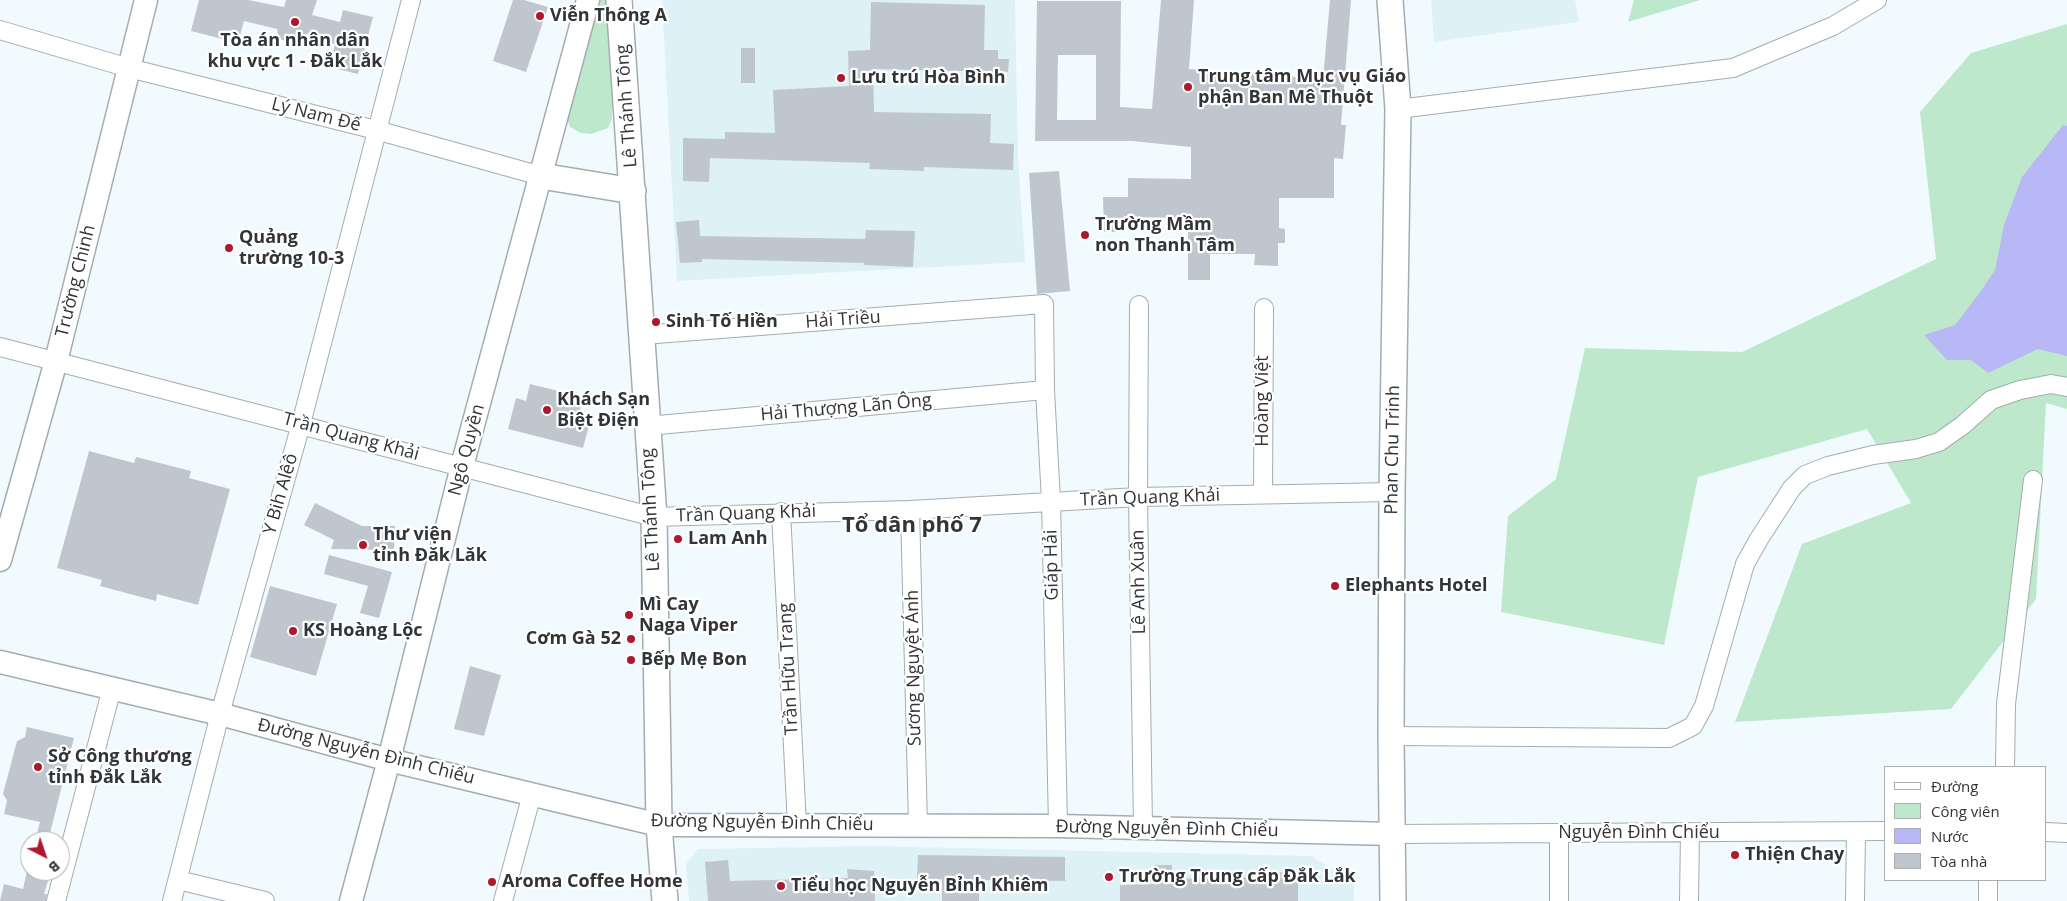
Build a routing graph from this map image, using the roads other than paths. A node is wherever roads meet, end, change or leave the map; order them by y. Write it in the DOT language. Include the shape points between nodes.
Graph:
graph roads {
  1 [pos="146,0"];
  2 [pos="411,0"];
  3 [pos="588,0"];
  4 [pos="619,0"];
  5 [pos="1390,0"];
  6 [pos="1877,0"];
  7 [pos="0,30"];
  8 [pos="129,68"];
  9 [pos="1398,109"];
  10 [pos="376,130"];
  11 [pos="541,176"];
  12 [pos="633,191"];
  13 [pos="1044,304"];
  14 [pos="1139,306"];
  15 [pos="1264,308"];
  16 [pos="643,335"];
  17 [pos="0,347"];
  18 [pos="56,361"];
  19 [pos="2067,387"];
  20 [pos="1045,390"];
  21 [pos="300,424"];
  22 [pos="647,426"];
  23 [pos="462,466"];
  24 [pos="2033,480"];
  25 [pos="1392,492"];
  26 [pos="1263,494"];
  27 [pos="1138,497"];
  28 [pos="1051,501"];
  29 [pos="910,510"];
  30 [pos="781,512"];
  31 [pos="654,516"];
  32 [pos="0,560"];
  33 [pos="0,662"];
  34 [pos="112,688"];
  35 [pos="220,714"];
  36 [pos="1391,736"];
  37 [pos="389,760"];
  38 [pos="2005,766"];
  39 [pos="532,794"];
  40 [pos="658,825"];
  41 [pos="797,825"];
  42 [pos="918,825"];
  43 [pos="1058,826"];
  44 [pos="1142,828"];
  45 [pos="1856,832"];
  46 [pos="1884,832"];
  47 [pos="2047,832"];
  48 [pos="1559,833"];
  49 [pos="1690,833"];
  50 [pos="2067,833"];
  51 [pos="1393,834"];
  52 [pos="178,880"];
  53 [pos="1988,881"];
  54 [pos="56,901"];
  55 [pos="172,901"];
  56 [pos="265,901"];
  57 [pos="351,901"];
  58 [pos="503,901"];
  59 [pos="665,901"];
  60 [pos="1393,901"];
  61 [pos="1559,901"];
  62 [pos="1689,901"];
  63 [pos="1856,901"];
  64 [pos="1988,901"];
  1 -- 8 [label="street, Trường Chinh"];
  2 -- 10 [label="street, Y Bih Alêô"];
  3 -- 11 [label="street, Ngô Quyền"];
  4 -- 12 [label="main road, Lê Thánh Tông"];
  5 -- 9 [label="main road, Phan Chu Trinh"];
  6 -- 9 [label="street" via="1833,26 1733,68"];
  7 -- 8 [label="street, Lý Nam Đế"];
  8 -- 10 [label="street, Lý Nam Đế"];
  8 -- 18 [label="street, Trường Chinh"];
  9 -- 25 [label="main road, Phan Chu Trinh"];
  10 -- 11 [label="street, Lý Nam Đế"];
  10 -- 21 [label="street, Y Bih Alêô"];
  11 -- 12 [label="main road, Lý Nam Đế"];
  11 -- 23 [label="street, Ngô Quyền"];
  12 -- 16 [label="main road, Lê Thánh Tông"];
  13 -- 16 [label="street, Hải Triều"];
  13 -- 20 [label="street, Giáp Hải"];
  14 -- 27 [label="street, Lê Anh Xuân"];
  15 -- 26 [label="street, Hoàng Việt"];
  16 -- 22 [label="main road, Lê Thánh Tông"];
  17 -- 18 [label="street, Trần Quang Khải"];
  18 -- 21 [label="street, Trần Quang Khải"];
  18 -- 32 [label="street, Trường Chinh"];
  19 -- 36 [label="street" via="2051,384 2020,390 1991,400 1964,426 1939,442 1873,455 1805,475 1792,488 1745,564 1704,706 1693,726 1669,738"];
  20 -- 22 [label="street, Hải Thượng Lãn Ông"];
  20 -- 28 [label="street, Giáp Hải"];
  21 -- 23 [label="street, Trần Quang Khải"];
  21 -- 35 [label="street, Y Bih Alêô"];
  22 -- 31 [label="main road, Lê Thánh Tông"];
  23 -- 31 [label="street, Trần Quang Khải"];
  23 -- 37 [label="street, Ngô Quyền"];
  24 -- 38 [label="street" via="2006,704"];
  25 -- 26 [label="street, Trần Quang Khải"];
  25 -- 36 [label="main road, Phan Chu Trinh"];
  26 -- 27 [label="street, Trần Quang Khải"];
  27 -- 28 [label="street, Trần Quang Khải"];
  27 -- 44 [label="street, Lê Anh Xuân"];
  28 -- 29 [label="street, Trần Quang Khải"];
  28 -- 43 [label="street, Giáp Hải"];
  29 -- 30 [label="street, Trần Quang Khải"];
  29 -- 42 [label="street, Sương Nguyệt Ánh"];
  30 -- 31 [label="street, Trần Quang Khải"];
  30 -- 41 [label="street, Trần Hữu Trang"];
  31 -- 40 [label="main road, Lê Thánh Tông"];
  33 -- 34 [label="street, Đường Nguyễn Đình Chiểu"];
  34 -- 35 [label="street, Đường Nguyễn Đình Chiểu"];
  34 -- 54 [label="street"];
  35 -- 37 [label="street, Đường Nguyễn Đình Chiểu"];
  35 -- 52 [label="street, Y Bih Alêô"];
  36 -- 51 [label="main road, Phan Chu Trinh"];
  37 -- 39 [label="street, Đường Nguyễn Đình Chiểu"];
  37 -- 57 [label="street, Ngô Quyền"];
  39 -- 40 [label="street, Đường Nguyễn Đình Chiểu"];
  39 -- 58 [label="street"];
  40 -- 41 [label="street, Đường Nguyễn Đình Chiểu"];
  40 -- 59 [label="main road, Lê Thánh Tông"];
  41 -- 42 [label="street, Đường Nguyễn Đình Chiểu"];
  42 -- 43 [label="street, Đường Nguyễn Đình Chiểu"];
  43 -- 44 [label="street, Đường Nguyễn Đình Chiểu"];
  44 -- 51 [label="street, Đường Nguyễn Đình Chiểu"];
  45 -- 46 [label="street, Nguyễn Đình Chiểu"];
  45 -- 49 [label="street, Nguyễn Đình Chiểu"];
  45 -- 63 [label="street"];
  47 -- 50 [label="street"];
  48 -- 49 [label="street, Nguyễn Đình Chiểu"];
  48 -- 51 [label="street, Nguyễn Đình Chiểu"];
  48 -- 61 [label="street"];
  49 -- 62 [label="street"];
  51 -- 60 [label="main road, Phan Chu Trinh"];
  52 -- 55 [label="street, Y Bih Alêô"];
  52 -- 56 [label="street"];
  53 -- 64 [label="street"];
}
